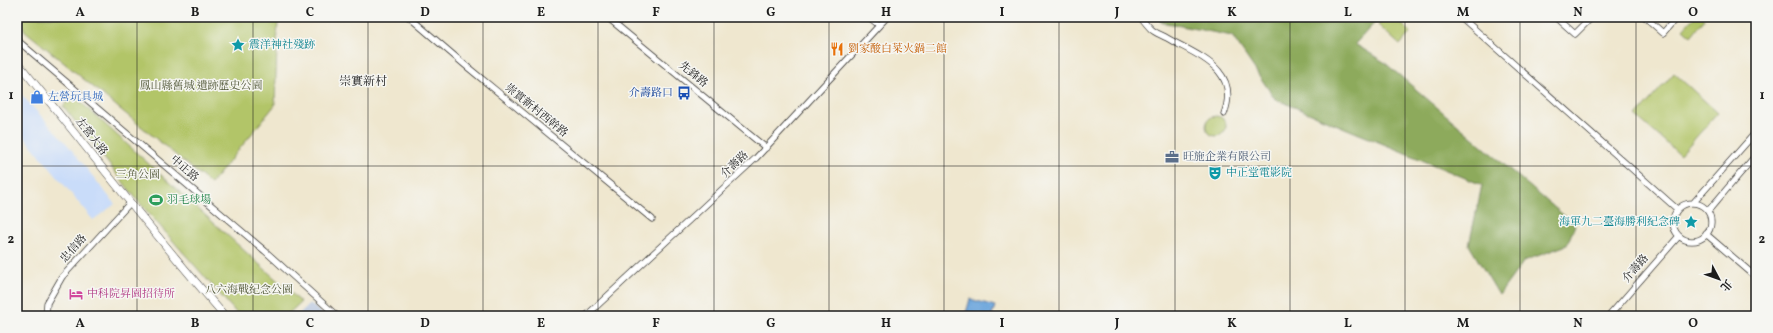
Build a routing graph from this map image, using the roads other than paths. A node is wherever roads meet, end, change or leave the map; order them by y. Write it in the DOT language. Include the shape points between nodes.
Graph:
graph roads {
  1 [pos="409,17"];
  2 [pos="607,17"];
  3 [pos="869,17"];
  4 [pos="887,17"];
  5 [pos="1141,17"];
  6 [pos="1461,17"];
  7 [pos="1556,17"];
  8 [pos="1592,17"];
  9 [pos="1645,17"];
  10 [pos="1677,17"];
  11 [pos="879,25"];
  12 [pos="17,40"];
  13 [pos="17,62"];
  14 [pos="1224,114"];
  15 [pos="1756,132"];
  16 [pos="766,148"];
  17 [pos="1756,155"];
  18 [pos="1694,202"];
  19 [pos="130,203"];
  20 [pos="1677,209"];
  21 [pos="1708,211"];
  22 [pos="652,219"];
  23 [pos="1706,234"];
  24 [pos="1679,236"];
  25 [pos="1756,277"];
  26 [pos="46,316"];
  27 [pos="226,316"];
  28 [pos="337,316"];
  29 [pos="586,316"];
  30 [pos="1609,316"];
  1 -- 22 [label="street, 崇實新村西幹路"];
  2 -- 16 [label="street, 先鋒路"];
  3 -- 11 [label="street"];
  4 -- 11 [label="street, 介壽路"];
  5 -- 14 [label="street" via="1151,30 1215,66 1225,80 1228,93"];
  6 -- 20 [label="street"];
  7 -- 8 [label="street" via="1575,34"];
  9 -- 10 [label="street" via="1663,33"];
  11 -- 16 [label="street, 介壽路"];
  12 -- 28 [label="street, 中正路"];
  13 -- 19 [label="street, 左營大路"];
  15 -- 18 [label="street"];
  16 -- 29 [label="street, 介壽路"];
  17 -- 21 [label="street"];
  18 -- 20 [label="street"];
  18 -- 21 [label="street"];
  19 -- 26 [label="street, 忠信路" via="62,277 47,304"];
  19 -- 27 [label="street, 左營大路" via="202,291"];
  20 -- 24 [label="street" via="1673,220"];
  21 -- 23 [label="street" via="1711,223"];
  23 -- 24 [label="street" via="1696,240"];
  23 -- 25 [label="street"];
  24 -- 30 [label="street, 介壽路"];
}
